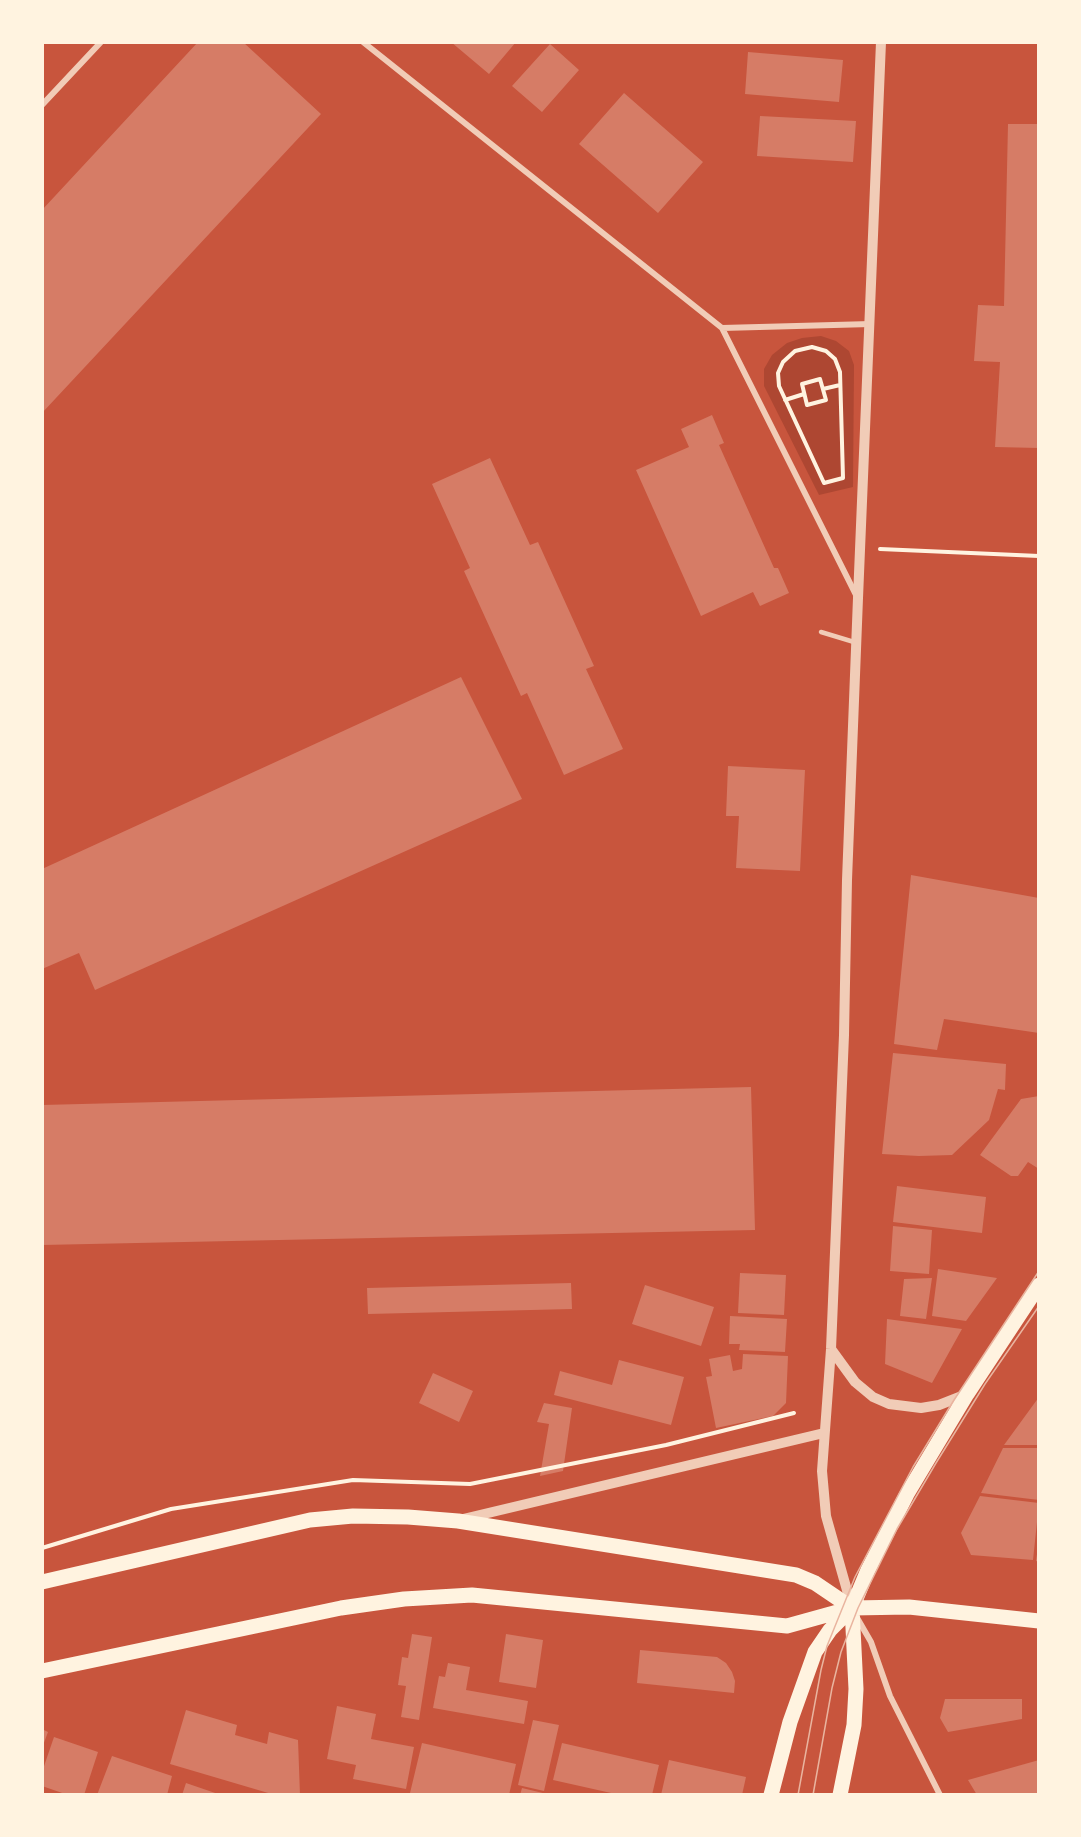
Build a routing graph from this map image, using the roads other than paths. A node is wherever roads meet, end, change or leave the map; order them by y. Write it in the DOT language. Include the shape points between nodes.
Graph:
graph roads {
  1 [pos="101,42"];
  2 [pos="363,42"];
  3 [pos="881,42"];
  4 [pos="42,105"];
  5 [pos="871,324"];
  6 [pos="722,328"];
  7 [pos="858,598"];
  8 [pos="821,632"];
  9 [pos="857,643"];
  10 [pos="1039,1286"];
  11 [pos="831,1349"];
  12 [pos="967,1394"];
  13 [pos="824,1432"];
  14 [pos="458,1521"];
  15 [pos="42,1582"];
  16 [pos="852,1608"];
  17 [pos="1039,1621"];
  18 [pos="42,1671"];
  19 [pos="771,1795"];
  20 [pos="840,1795"];
  21 [pos="940,1795"];
  1 -- 4 [label="street"];
  2 -- 6 [label="street"];
  3 -- 5 [label="street"];
  5 -- 6 [label="street"];
  5 -- 7 [label="street"];
  6 -- 7 [label="street"];
  7 -- 9 [label="street"];
  8 -- 9 [label="lane"];
  9 -- 11 [label="street"];
  10 -- 12 [label="main road"];
  11 -- 12 [label="street" via="855,1382 889,1404 921,1408"];
  11 -- 13 [label="street"];
  12 -- 16 [label="main road" via="907,1494"];
  13 -- 14 [label="street"];
  13 -- 16 [label="street" via="826,1516"];
  14 -- 15 [label="main road" via="353,1516 310,1520"];
  14 -- 16 [label="main road" via="796,1575"];
  16 -- 17 [label="main road" via="909,1607"];
  16 -- 18 [label="main road" via="787,1626 472,1595 404,1599 341,1608"];
  16 -- 19 [label="main road" via="815,1652 790,1722"];
  16 -- 20 [label="main road" via="854,1725"];
  16 -- 21 [label="street" via="871,1642 890,1696"];
}
